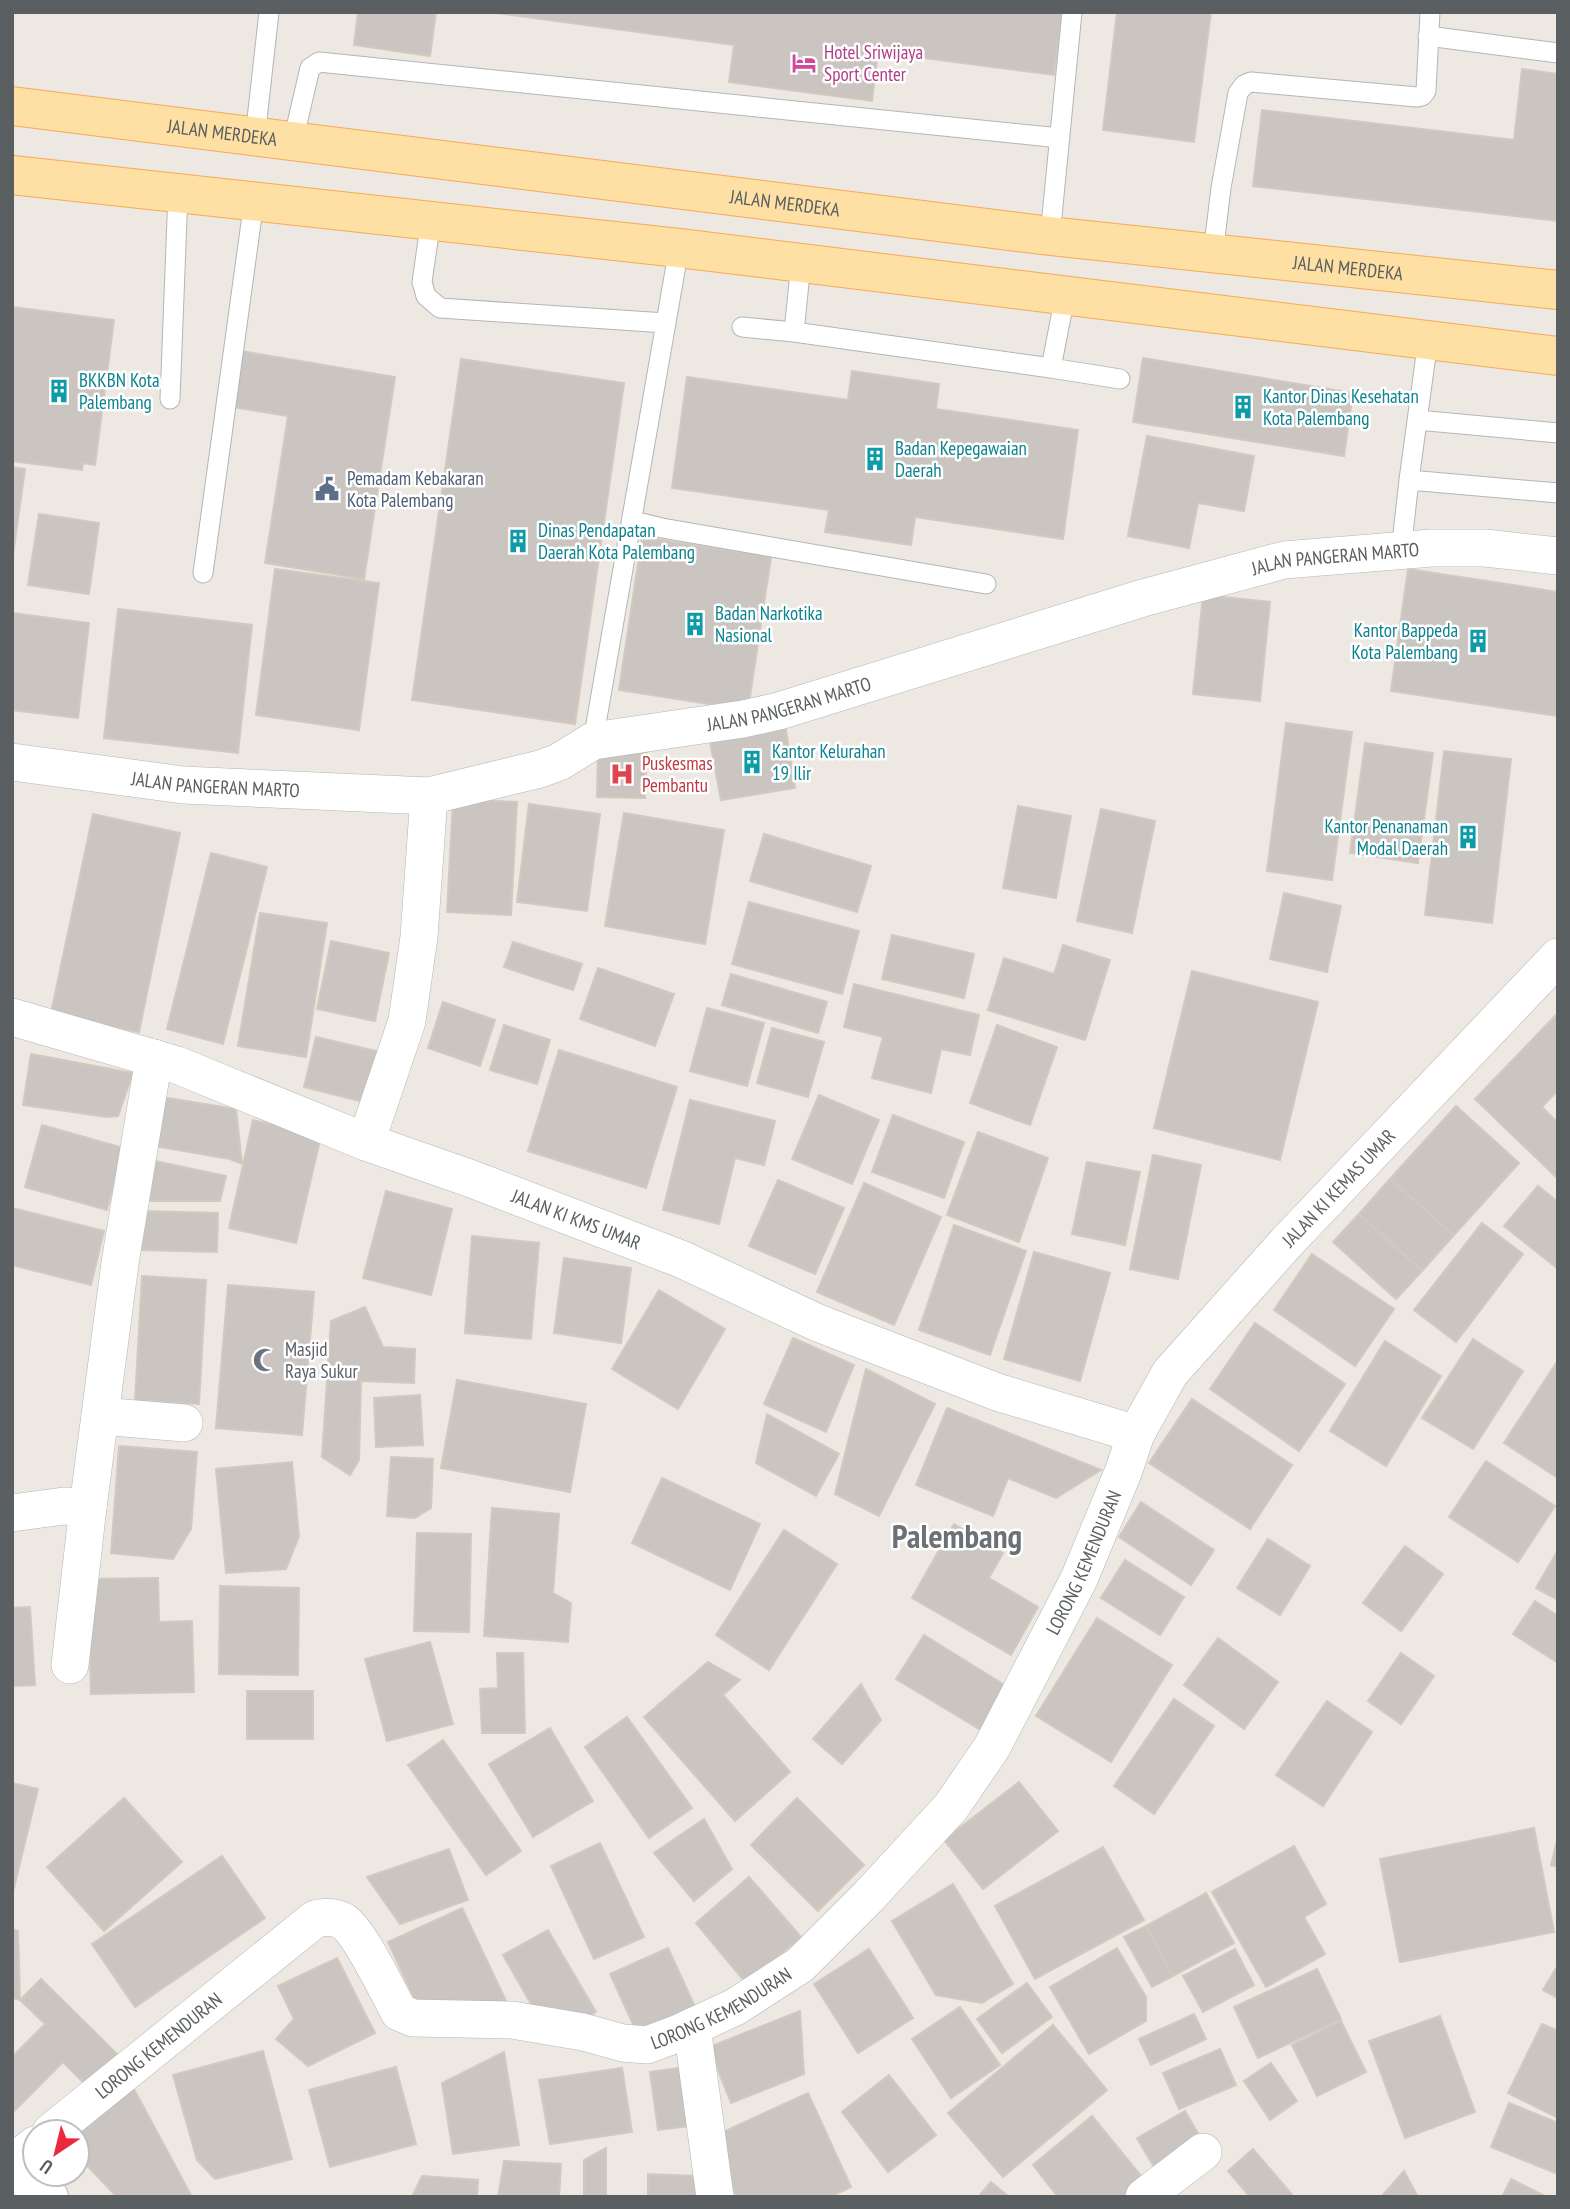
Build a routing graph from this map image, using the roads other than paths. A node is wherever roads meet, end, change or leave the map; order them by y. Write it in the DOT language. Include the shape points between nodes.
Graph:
graph roads {
  1 [pos="269,12"];
  2 [pos="1072,12"];
  3 [pos="1430,12"];
  4 [pos="1428,36"];
  5 [pos="1558,53"];
  6 [pos="12,106"];
  7 [pos="255,137"];
  8 [pos="1060,138"];
  9 [pos="293,141"];
  10 [pos="12,175"];
  11 [pos="178,193"];
  12 [pos="254,201"];
  13 [pos="431,220"];
  14 [pos="1050,236"];
  15 [pos="678,248"];
  16 [pos="1213,254"];
  17 [pos="800,263"];
  18 [pos="1558,290"];
  19 [pos="1065,296"];
  20 [pos="666,323"];
  21 [pos="742,327"];
  22 [pos="794,332"];
  23 [pos="1427,341"];
  24 [pos="1558,356"];
  25 [pos="1051,368"];
  26 [pos="1120,379"];
  27 [pos="170,399"];
  28 [pos="1417,420"];
  29 [pos="1558,433"];
  30 [pos="1409,480"];
  31 [pos="1558,493"];
  32 [pos="633,521"];
  33 [pos="1401,551"];
  34 [pos="1558,556"];
  35 [pos="203,573"];
  36 [pos="986,584"];
  37 [pos="593,741"];
  38 [pos="12,762"];
  39 [pos="429,796"];
  40 [pos="1558,957"];
  41 [pos="12,1017"];
  42 [pos="154,1058"];
  43 [pos="366,1142"];
  44 [pos="100,1416"];
  45 [pos="184,1423"];
  46 [pos="1136,1434"];
  47 [pos="88,1507"];
  48 [pos="12,1513"];
  49 [pos="70,1665"];
  50 [pos="692,2027"];
  51 [pos="68,2118"];
  52 [pos="1203,2152"];
  53 [pos="12,2166"];
  54 [pos="49,2197"];
  55 [pos="715,2197"];
  56 [pos="1144,2197"];
  1 -- 7 [label="lane"];
  2 -- 8 [label="lane"];
  3 -- 4 [label="lane"];
  4 -- 5 [label="lane"];
  4 -- 16 [label="lane" via="1422,96 1244,85 1238,93"];
  6 -- 7 [label="main road, JALAN MERDEKA"];
  7 -- 9 [label="main road, JALAN MERDEKA"];
  8 -- 9 [label="lane" via="319,62 310,68"];
  8 -- 14 [label="lane"];
  9 -- 14 [label="main road, JALAN MERDEKA"];
  10 -- 11 [label="main road"];
  11 -- 12 [label="main road"];
  11 -- 27 [label="lane"];
  12 -- 13 [label="main road"];
  12 -- 35 [label="lane"];
  13 -- 15 [label="main road"];
  13 -- 20 [label="lane" via="422,282 426,296 440,308"];
  14 -- 16 [label="main road, JALAN MERDEKA"];
  15 -- 17 [label="main road"];
  15 -- 20 [label="lane"];
  16 -- 18 [label="main road, JALAN MERDEKA"];
  17 -- 19 [label="main road"];
  17 -- 22 [label="lane"];
  19 -- 23 [label="main road"];
  19 -- 25 [label="lane"];
  20 -- 32 [label="lane"];
  21 -- 22 [label="lane"];
  22 -- 25 [label="lane"];
  23 -- 24 [label="main road"];
  23 -- 28 [label="lane"];
  25 -- 26 [label="lane"];
  28 -- 29 [label="lane"];
  28 -- 30 [label="lane"];
  30 -- 31 [label="lane"];
  30 -- 33 [label="lane"];
  32 -- 36 [label="lane"];
  32 -- 37 [label="lane"];
  33 -- 34 [label="street, JALAN PANGERAN MARTO" via="1485,548"];
  33 -- 37 [label="street, JALAN PANGERAN MARTO" via="1284,560 1143,598 779,711"];
  37 -- 39 [label="street, JALAN PANGERAN MARTO" via="540,769"];
  38 -- 39 [label="street, JALAN PANGERAN MARTO" via="183,785"];
  39 -- 43 [label="street" via="419,937 407,1021"];
  40 -- 46 [label="street, JALAN KI KEMAS UMAR" via="1286,1243 1170,1373"];
  41 -- 42 [label="street, JALAN KI KMS UMAR"];
  42 -- 43 [label="street, JALAN KI KMS UMAR"];
  42 -- 44 [label="street"];
  43 -- 46 [label="street, JALAN KI KMS UMAR" via="681,1259 818,1323 997,1392"];
  44 -- 45 [label="street"];
  44 -- 47 [label="street"];
  46 -- 50 [label="street, LORONG KEMENDURAN" via="1079,1579 992,1747 951,1807 800,1965 735,2007"];
  47 -- 48 [label="street"];
  47 -- 49 [label="street"];
  50 -- 51 [label="street, LORONG KEMENDURAN" via="647,2045 512,2020 413,2018 399,2012 354,1933 342,1921 328,1917 315,1919"];
  50 -- 55 [label="street"];
  52 -- 56 [label="street"];
  53 -- 54 [label="street"];
}
